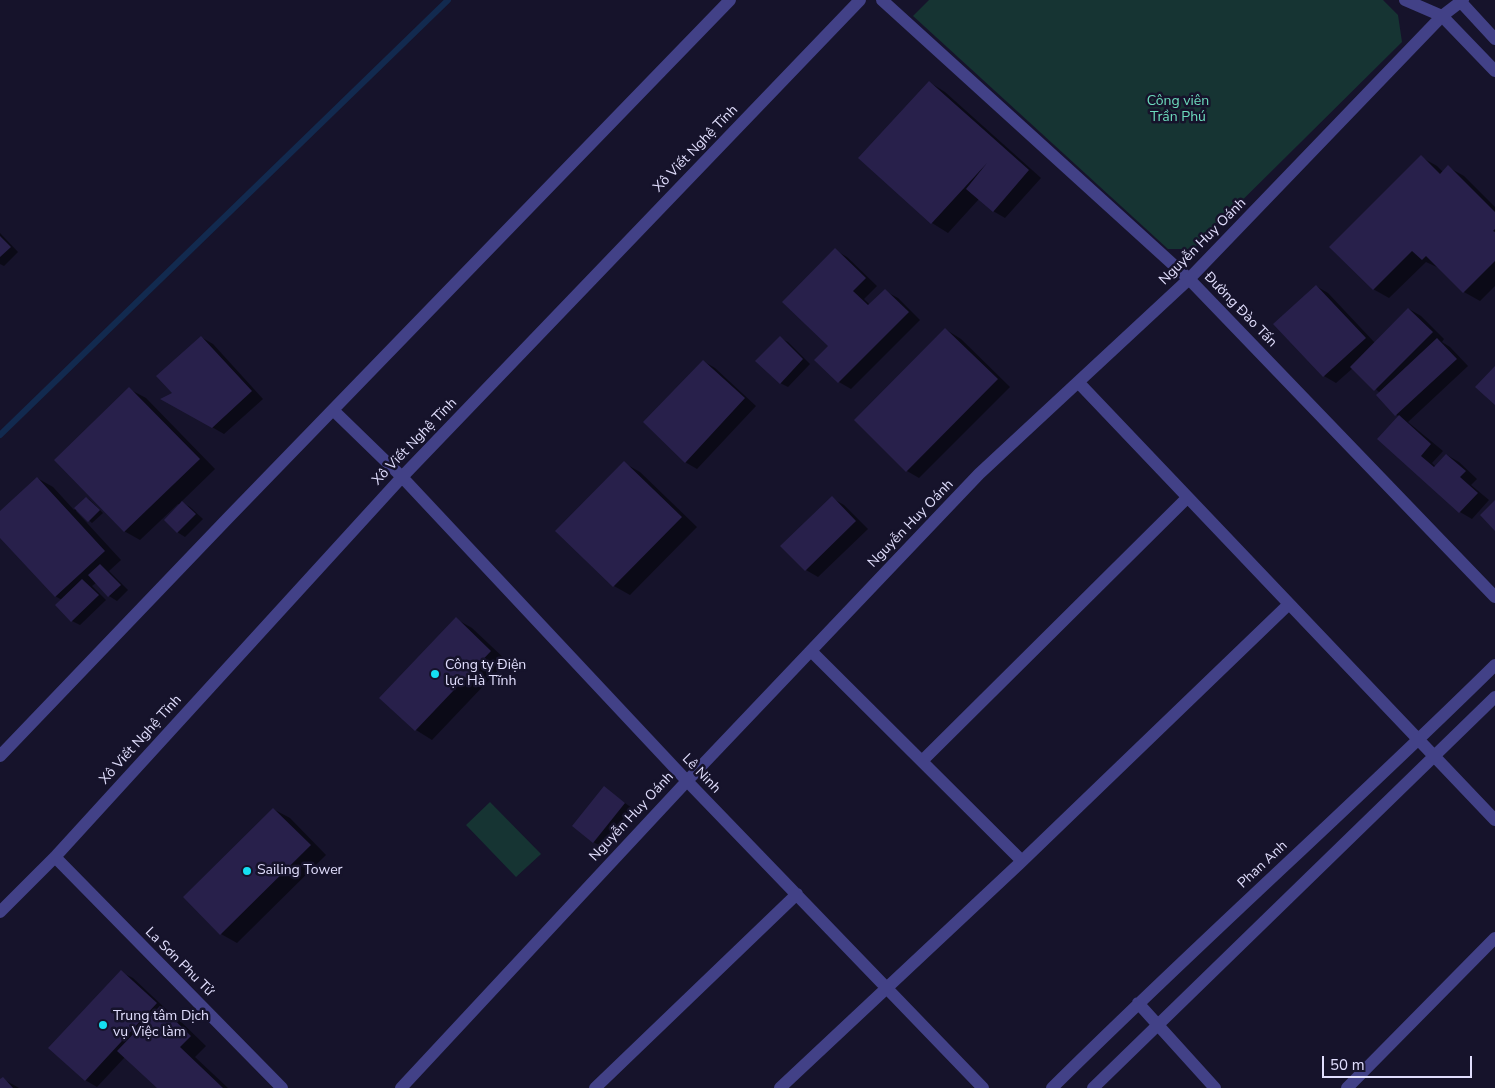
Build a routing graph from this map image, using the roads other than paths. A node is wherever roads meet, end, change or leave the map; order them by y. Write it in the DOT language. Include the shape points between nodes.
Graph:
graph roads {
  1 [pos="730,0"];
  2 [pos="860,0"];
  3 [pos="882,0"];
  4 [pos="1405,0"];
  5 [pos="1460,1"];
  6 [pos="1442,16"];
  7 [pos="1495,39"];
  8 [pos="1495,71"];
  9 [pos="1189,279"];
  10 [pos="1078,382"];
  11 [pos="333,410"];
  12 [pos="402,477"];
  13 [pos="1187,498"];
  14 [pos="1495,597"];
  15 [pos="1289,604"];
  16 [pos="811,651"];
  17 [pos="1495,665"];
  18 [pos="1495,697"];
  19 [pos="1420,739"];
  20 [pos="0,756"];
  21 [pos="1435,756"];
  22 [pos="922,761"];
  23 [pos="687,781"];
  24 [pos="1495,820"];
  25 [pos="55,857"];
  26 [pos="1022,860"];
  27 [pos="797,894"];
  28 [pos="0,912"];
  29 [pos="1495,938"];
  30 [pos="886,987"];
  31 [pos="1138,1004"];
  32 [pos="1158,1025"];
  33 [pos="282,1088"];
  34 [pos="401,1088"];
  35 [pos="595,1088"];
  36 [pos="780,1088"];
  37 [pos="983,1088"];
  38 [pos="1052,1088"];
  39 [pos="1093,1088"];
  40 [pos="1215,1088"];
  41 [pos="1347,1088"];
  1 -- 11 [label="street"];
  2 -- 12 [label="street, Xô Viết Nghệ Tĩnh"];
  3 -- 9 [label="street, Đường Đào Tấn"];
  4 -- 6 [label="street"];
  5 -- 6 [label="street, Nguyễn Huy Oánh"];
  5 -- 7 [label="street"];
  6 -- 8 [label="street"];
  6 -- 9 [label="street, Nguyễn Huy Oánh"];
  9 -- 10 [label="street, Nguyễn Huy Oánh"];
  9 -- 14 [label="street, Đường Đào Tấn"];
  10 -- 13 [label="street"];
  10 -- 16 [label="street, Nguyễn Huy Oánh" via="979,474"];
  11 -- 12 [label="street, Lê Ninh"];
  11 -- 20 [label="street"];
  12 -- 23 [label="street, Lê Ninh"];
  12 -- 25 [label="street, Xô Viết Nghệ Tĩnh"];
  13 -- 15 [label="street"];
  13 -- 22 [label="street"];
  15 -- 19 [label="street"];
  15 -- 26 [label="street"];
  16 -- 22 [label="street"];
  16 -- 23 [label="street, Nguyễn Huy Oánh"];
  17 -- 19 [label="street, Phan Anh"];
  18 -- 21 [label="street"];
  19 -- 21 [label="street"];
  19 -- 31 [label="street, Phan Anh"];
  21 -- 24 [label="street"];
  21 -- 32 [label="street"];
  22 -- 26 [label="street"];
  23 -- 27 [label="street, Lê Ninh"];
  23 -- 34 [label="street, Nguyễn Huy Oánh"];
  25 -- 28 [label="street, Xô Viết Nghệ Tĩnh"];
  25 -- 33 [label="street, La Sơn Phu Tử"];
  26 -- 30 [label="street"];
  27 -- 30 [label="street, Lê Ninh"];
  27 -- 35 [label="street"];
  29 -- 41 [label="street"];
  30 -- 36 [label="street"];
  30 -- 37 [label="street, Lê Ninh"];
  31 -- 32 [label="street"];
  31 -- 38 [label="street, Phan Anh"];
  32 -- 39 [label="street"];
  32 -- 40 [label="street"];
}
